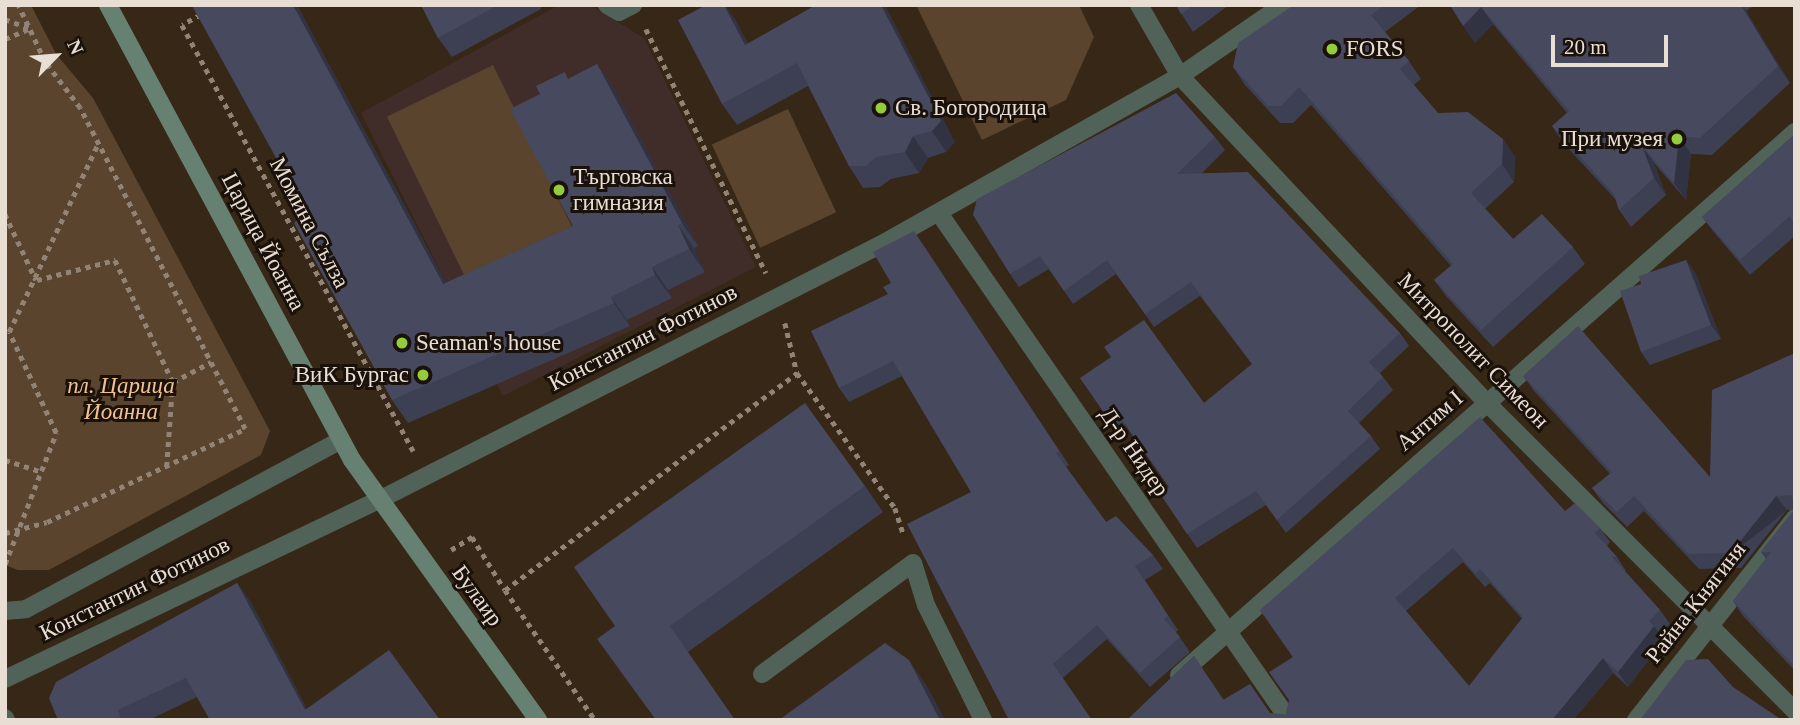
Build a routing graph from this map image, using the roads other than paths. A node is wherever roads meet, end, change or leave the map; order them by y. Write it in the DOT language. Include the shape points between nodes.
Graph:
graph roads {
  1 [pos="108,5"];
  2 [pos="1139,5"];
  3 [pos="1283,5"];
  4 [pos="1180,76"];
  5 [pos="1795,132"];
  6 [pos="939,213"];
  7 [pos="1487,403"];
  8 [pos="341,440"];
  9 [pos="379,500"];
  10 [pos="1795,518"];
  11 [pos="5,611"];
  12 [pos="1707,627"];
  13 [pos="1228,631"];
  14 [pos="762,674"];
  15 [pos="5,679"];
  16 [pos="1169,684"];
  17 [pos="1795,711"];
  18 [pos="538,720"];
  19 [pos="983,720"];
  20 [pos="1289,720"];
  21 [pos="1636,720"];
  1 -- 8 [label="main road, Царица Йоанна"];
  2 -- 4 [label="street, Митрополит Симеон"];
  3 -- 4 [label="street, Константин Фотинов"];
  4 -- 6 [label="street, Константин Фотинов"];
  4 -- 7 [label="street, Митрополит Симеон"];
  5 -- 7 [label="street, Антим I"];
  6 -- 9 [label="street, Константин Фотинов"];
  6 -- 13 [label="street, Д-р Нидер"];
  7 -- 12 [label="street, Митрополит Симеон"];
  7 -- 13 [label="street, Антим I"];
  8 -- 9 [label="main road, Царица Йоанна"];
  8 -- 11 [label="street" via="26,609"];
  9 -- 15 [label="street, Константин Фотинов"];
  9 -- 18 [label="main road, Булаир"];
  10 -- 12 [label="street, Райна Княгиня"];
  12 -- 17 [label="street, Митрополит Симеон"];
  12 -- 21 [label="street, Райна Княгиня"];
  13 -- 16 [label="street, Антим I"];
  13 -- 20 [label="street, Д-р Нидер"];
  14 -- 19 [label="street" via="913,563 926,605"];
}
